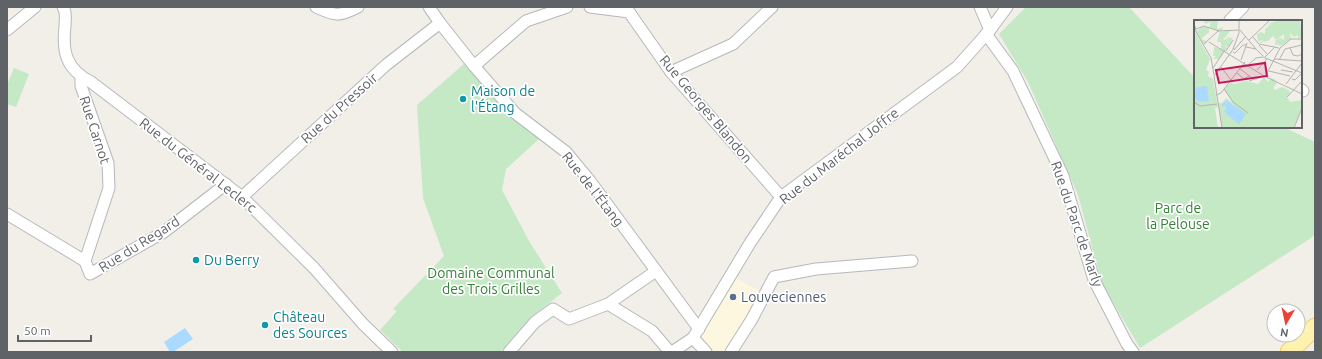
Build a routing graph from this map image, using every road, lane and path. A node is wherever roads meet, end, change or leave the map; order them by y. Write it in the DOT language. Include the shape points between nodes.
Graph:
graph roads {
  1 [pos="35,7"];
  2 [pos="63,7"];
  3 [pos="316,7"];
  4 [pos="358,7"];
  5 [pos="429,7"];
  6 [pos="568,7"];
  7 [pos="590,7"];
  8 [pos="772,7"];
  9 [pos="980,7"];
  10 [pos="1007,7"];
  11 [pos="1243,7"];
  12 [pos="1230,20"];
  13 [pos="440,23"];
  14 [pos="8,26"];
  15 [pos="988,32"];
  16 [pos="474,66"];
  17 [pos="671,72"];
  18 [pos="81,77"];
  19 [pos="226,184"];
  20 [pos="781,196"];
  21 [pos="242,197"];
  22 [pos="7,214"];
  23 [pos="85,261"];
  24 [pos="912,261"];
  25 [pos="656,271"];
  26 [pos="608,304"];
  27 [pos="1315,328"];
  28 [pos="696,333"];
  29 [pos="392,352"];
  30 [pos="509,352"];
  31 [pos="671,352"];
  32 [pos="706,352"];
  33 [pos="731,352"];
  34 [pos="1133,352"];
  35 [pos="1289,352"];
  1 -- 14 [label="street"];
  2 -- 18 [label="street, Rue du Général Leclerc" via="66,14 66,56"];
  3 -- 4 [label="street" via="328,13 339,14"];
  5 -- 13 [label="street, Rue de l'Étang"];
  6 -- 16 [label="street" via="526,21"];
  7 -- 17 [label="street, Rue Georges Blandon" via="629,12"];
  8 -- 17 [label="street" via="733,44"];
  9 -- 15 [label="street, Rue du Parc de Marly"];
  10 -- 15 [label="street, Rue du Maréchal Joffre"];
  11 -- 12 [label="street"];
  13 -- 16 [label="street, Rue de l'Étang"];
  13 -- 21 [label="street, Rue du Pressoir" via="386,65"];
  15 -- 20 [label="street, Rue du Maréchal Joffre" via="957,67"];
  15 -- 34 [label="street, Rue du Parc de Marly" via="1013,71 1063,176 1094,280"];
  16 -- 25 [label="street, Rue de l'Étang" via="515,113 566,152"];
  17 -- 20 [label="street, Rue Georges Blandon"];
  18 -- 19 [label="street, Rue du Général Leclerc"];
  18 -- 23 [label="street, Rue Carnot" via="81,86 108,163 109,188"];
  19 -- 21 [label="street, Rue du Général Leclerc"];
  19 -- 23 [label="street, Rue du Regard" via="164,232 90,274"];
  20 -- 28 [label="street, Rue du Maréchal Joffre"];
  21 -- 29 [label="street, Rue du Général Leclerc" via="314,268 363,324"];
  22 -- 23 [label="street"];
  24 -- 33 [label="street" via="816,269 774,277"];
  25 -- 26 [label="street"];
  25 -- 28 [label="street, Rue de l'Étang"];
  26 -- 30 [label="street" via="569,319 553,309 535,322"];
  26 -- 31 [label="street" via="652,331"];
  27 -- 35 [label="main road"];
  28 -- 31 [label="street"];
  28 -- 32 [label="street, Rue de l'Étang"];
}
